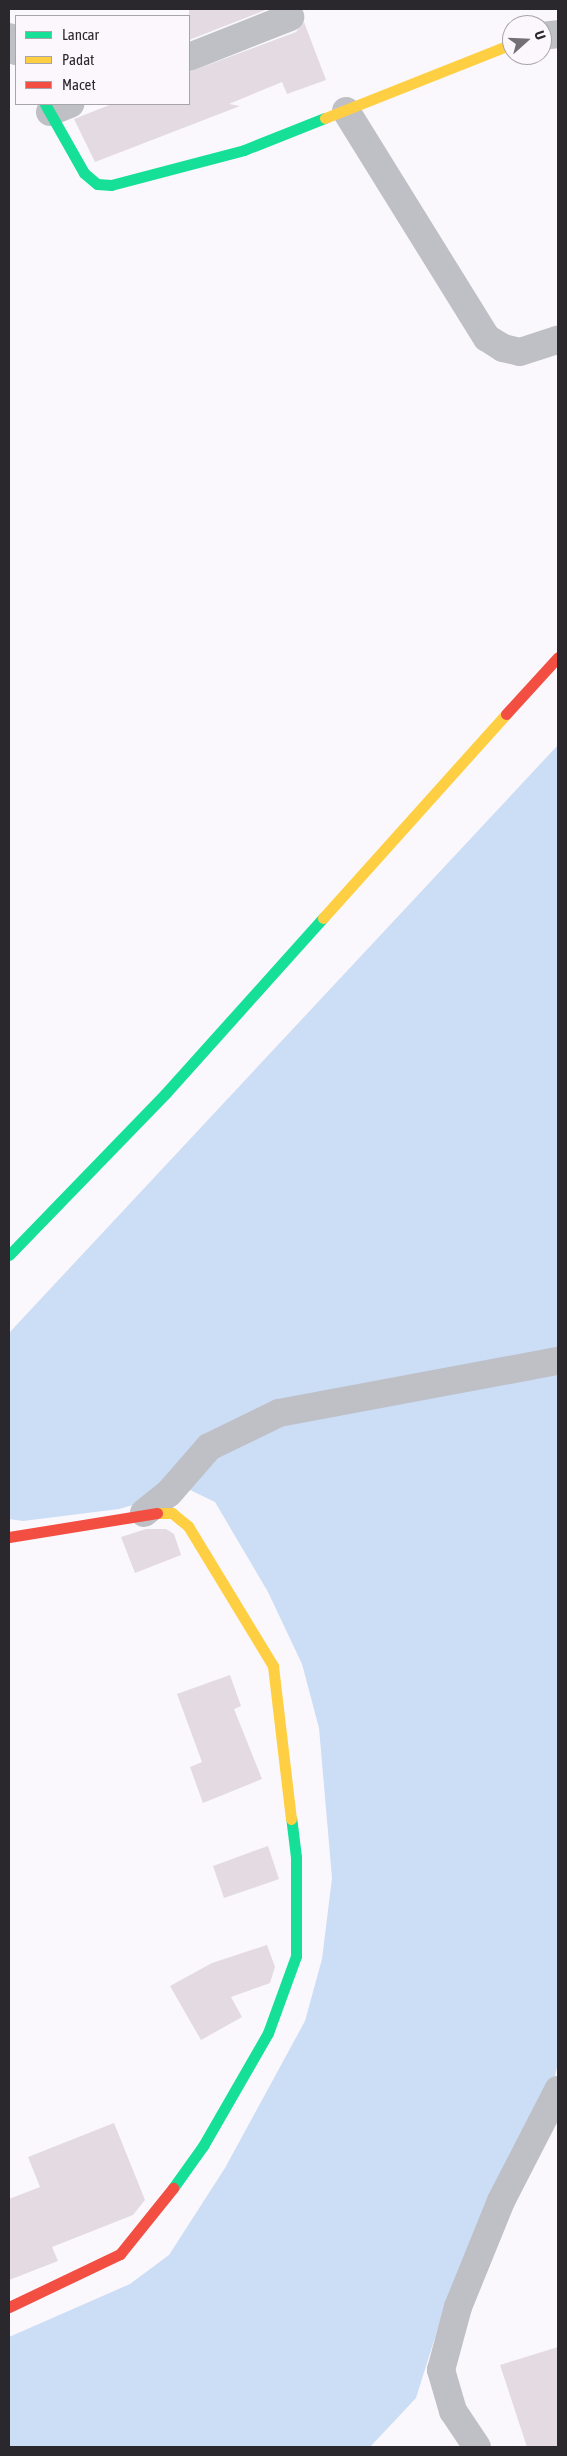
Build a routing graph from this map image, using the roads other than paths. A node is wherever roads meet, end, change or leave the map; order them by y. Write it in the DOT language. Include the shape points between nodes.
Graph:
graph roads {
  1 [pos="290,17"];
  2 [pos="9,37"];
  3 [pos="15,48"];
  4 [pos="502,48"];
  5 [pos="190,57"];
  6 [pos="55,106"];
  7 [pos="346,111"];
  8 [pos="558,340"];
  9 [pos="558,657"];
  10 [pos="9,1255"];
  11 [pos="558,1361"];
  12 [pos="150,1509"];
  13 [pos="9,1537"];
  14 [pos="558,2090"];
  15 [pos="9,2307"];
  16 [pos="477,2447"];
  1 -- 5 [label="street"];
  2 -- 3 [label="street"];
  4 -- 7 [label="street"];
  6 -- 7 [label="street" via="84,173 97,184 111,185 244,150"];
  7 -- 8 [label="street" via="487,338 503,348 520,352"];
  9 -- 10 [label="street" via="164,1094"];
  11 -- 12 [label="street" via="279,1413 210,1447"];
  12 -- 13 [label="street" via="113,1523"];
  12 -- 15 [label="street" via="172,1513 188,1526 273,1666 296,1858 296,1956 268,2033 203,2146 152,2217 120,2254"];
  14 -- 16 [label="street" via="501,2201 458,2307 441,2370 452,2411"];
}
